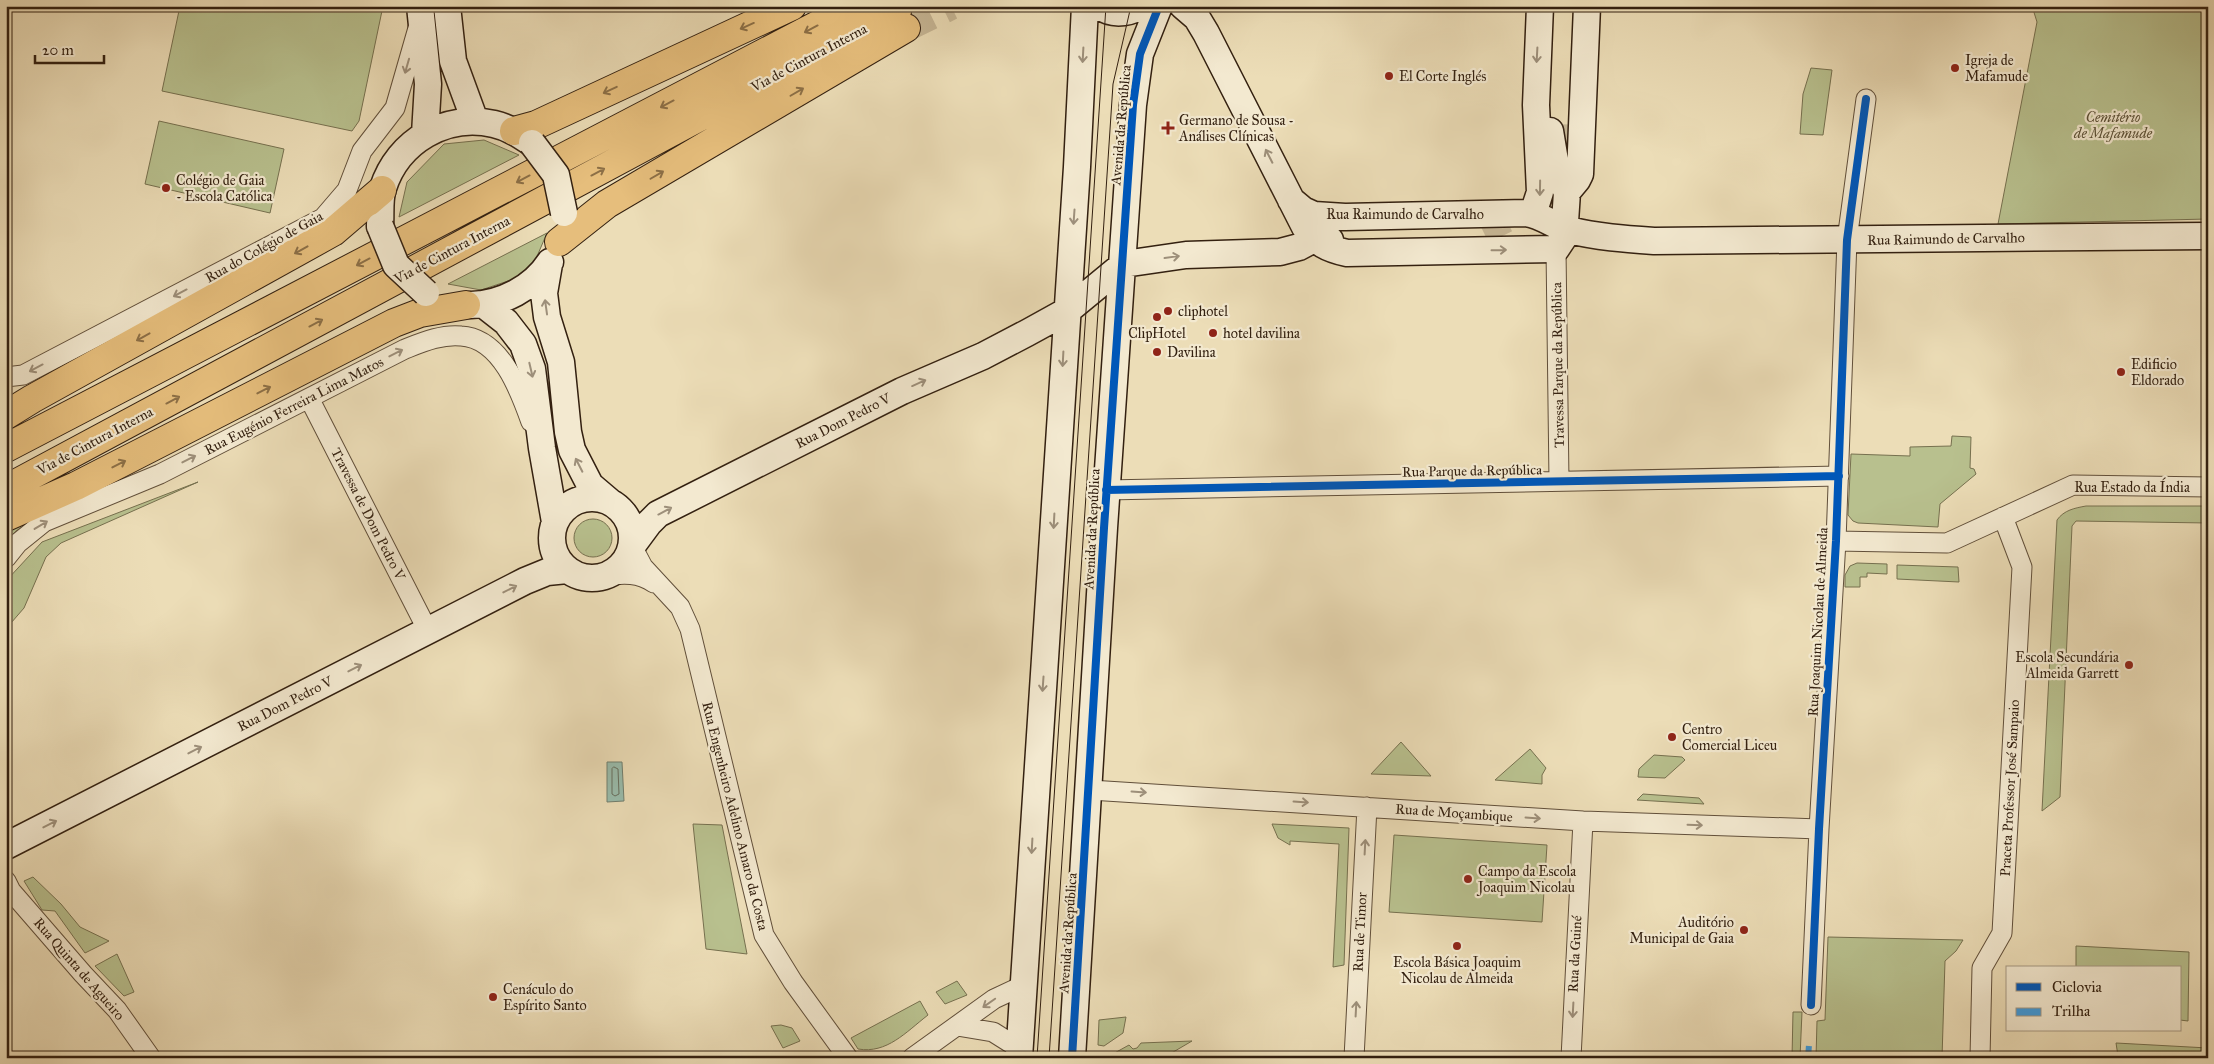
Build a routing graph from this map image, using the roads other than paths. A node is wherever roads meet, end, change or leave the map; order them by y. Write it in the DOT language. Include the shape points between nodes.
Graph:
graph roads {
  1 [pos="447,6"];
  2 [pos="792,6"];
  3 [pos="854,6"];
  4 [pos="1085,6"];
  5 [pos="1100,6"];
  6 [pos="1142,6"];
  7 [pos="1159,6"];
  8 [pos="1183,6"];
  9 [pos="1540,6"];
  10 [pos="1574,6"];
  11 [pos="1587,6"];
  12 [pos="420,13"];
  13 [pos="1866,98"];
  14 [pos="475,121"];
  15 [pos="1560,126"];
  16 [pos="425,134"];
  17 [pos="523,137"];
  18 [pos="382,190"];
  19 [pos="1291,200"];
  20 [pos="1533,214"];
  21 [pos="1482,231"];
  22 [pos="2208,236"];
  23 [pos="1314,239"];
  24 [pos="1561,239"];
  25 [pos="1847,240"];
  26 [pos="554,253"];
  27 [pos="1124,264"];
  28 [pos="475,305"];
  29 [pos="1066,311"];
  30 [pos="6,377"];
  31 [pos="309,398"];
  32 [pos="6,415"];
  33 [pos="6,448"];
  34 [pos="542,448"];
  35 [pos="1839,476"];
  36 [pos="1559,481"];
  37 [pos="2208,487"];
  38 [pos="6,489"];
  39 [pos="1106,490"];
  40 [pos="610,502"];
  41 [pos="6,517"];
  42 [pos="2003,517"];
  43 [pos="555,522"];
  44 [pos="1836,541"];
  45 [pos="632,546"];
  46 [pos="6,558"];
  47 [pos="567,570"];
  48 [pos="606,576"];
  49 [pos="664,589"];
  50 [pos="428,631"];
  51 [pos="1090,790"];
  52 [pos="1367,807"];
  53 [pos="1583,821"];
  54 [pos="1819,829"];
  55 [pos="6,846"];
  56 [pos="6,881"];
  57 [pos="1024,985"];
  58 [pos="1811,1005"];
  59 [pos="957,1026"];
  60 [pos="1020,1054"];
  61 [pos="151,1058"];
  62 [pos="848,1058"];
  63 [pos="912,1058"];
  64 [pos="1072,1058"];
  65 [pos="1354,1058"];
  66 [pos="1570,1058"];
  67 [pos="1980,1058"];
  1 -- 14 [label="main road" via="453,61"];
  2 -- 17 [label="highway, one-way" via="536,125"];
  3 -- 33 [label="highway, Via de Cintura Interna, one-way"];
  4 -- 29 [label="main road, one-way"];
  5 -- 6 [label="main road" via="1117,13 1130,12"];
  7 -- 27 [label="main road, Avenida da República" via="1146,36 1138,67"];
  19 -- 8 [label="main road, one-way" via="1206,33 1197,18"];
  9 -- 15 [label="main road, one-way" via="1536,94"];
  10 -- 15 [label="main road"];
  11 -- 15 [label="main road"];
  12 -- 16 [label="main road" via="428,84"];
  12 -- 30 [label="street, Rua do Colégio de Gaia, one-way" via="395,108 362,151 348,190 323,218 23,375"];
  13 -- 25 [label="street, Rua Joaquim Nicolau de Almeida"];
  14 -- 16 [label="main road" via="449,124"];
  14 -- 17 [label="main road" via="495,124"];
  15 -- 20 [label="main road, one-way"];
  15 -- 24 [label="main road" via="1580,174 1567,192"];
  16 -- 18 [label="main road" via="391,168"];
  17 -- 26 [label="main road, bridge" via="556,175 564,213"];
  18 -- 28 [label="main road, bridge" via="380,226 396,265 426,293"];
  18 -- 32 [label="highway, one-way" via="333,232"];
  19 -- 20 [label="main road, Rua Raimundo de Carvalho" via="1314,214 1345,217"];
  19 -- 23 [label="main road, Rua Raimundo de Carvalho" via="1304,227"];
  20 -- 24 [label="main road, Rua Raimundo de Carvalho"];
  21 -- 23 [label="main road, Rua Raimundo de Carvalho" via="1444,239"];
  22 -- 25 [label="main road, Rua Raimundo de Carvalho"];
  23 -- 24 [label="main road, Rua Raimundo de Carvalho, one-way" via="1329,249 1347,253"];
  27 -- 23 [label="main road, Rua Raimundo de Carvalho, one-way" via="1186,255 1280,252"];
  24 -- 25 [label="main road, Rua Raimundo de Carvalho" via="1595,236 1654,241"];
  24 -- 36 [label="street, Travessa Parque da República"];
  25 -- 35 [label="street, Rua Joaquim Nicolau de Almeida"];
  26 -- 28 [label="main road" via="531,283 509,297"];
  26 -- 38 [label="highway, Via de Cintura Interna" via="606,204 902,20"];
  40 -- 26 [label="main road, one-way" via="590,485 572,450 561,362 547,317 544,293"];
  27 -- 29 [label="main road, Rua Dom Pedro V"];
  27 -- 39 [label="main road, Avenida da República"];
  28 -- 34 [label="main road, one-way" via="506,322 523,344 532,369"];
  41 -- 28 [label="highway, one-way" via="76,486 394,323 420,313"];
  45 -- 29 [label="main road, Rua Dom Pedro V, one-way" via="658,514 902,391 983,356"];
  29 -- 57 [label="main road, one-way"];
  31 -- 34 [label="street, Rua Eugénio Ferreira Lima Matos, one-way" via="405,349 439,337 463,336 482,342 508,370"];
  46 -- 31 [label="street, Rua Eugénio Ferreira Lima Matos, one-way" via="18,543 44,522 146,481"];
  31 -- 50 [label="street, Travessa de Dom Pedro V"];
  34 -- 43 [label="main road"];
  35 -- 36 [label="street, Rua Parque da República"];
  35 -- 44 [label="street, Rua Joaquim Nicolau de Almeida"];
  36 -- 39 [label="street, Rua Parque da República"];
  37 -- 42 [label="street, Rua Estado da Índia" via="2073,485"];
  39 -- 51 [label="main road, Avenida da República"];
  40 -- 43 [label="main road" via="598,498 572,502"];
  40 -- 45 [label="main road" via="621,509 628,520 633,533"];
  42 -- 44 [label="street, Rua Estado da Índia" via="1947,543"];
  42 -- 67 [label="street, Praceta Professor José Sampaio" via="2022,567 2002,934 1982,968"];
  43 -- 47 [label="main road" via="552,547"];
  44 -- 54 [label="street, Rua Joaquim Nicolau de Almeida"];
  45 -- 48 [label="main road" via="627,559"];
  45 -- 49 [label="street, Rua Engenheiro Adelino Amaro da Costa" via="643,567"];
  47 -- 48 [label="main road" via="579,577 593,579"];
  50 -- 47 [label="main road, Rua Dom Pedro V, one-way" via="526,581 547,572"];
  48 -- 49 [label="street, Rua Engenheiro Adelino Amaro da Costa" via="634,574 646,577"];
  49 -- 62 [label="street, Rua Engenheiro Adelino Amaro da Costa" via="680,607 690,629 764,935 793,982"];
  55 -- 50 [label="main road, Rua Dom Pedro V, one-way"];
  51 -- 52 [label="street, Rua de Moçambique, one-way"];
  51 -- 64 [label="main road, Avenida da República"];
  52 -- 53 [label="street, Rua de Moçambique, one-way"];
  65 -- 52 [label="street, Rua de Timor, one-way"];
  53 -- 54 [label="street, Rua de Moçambique, one-way"];
  53 -- 66 [label="street, Rua da Guiné, one-way"];
  54 -- 58 [label="street, Rua Joaquim Nicolau de Almeida"];
  56 -- 61 [label="street, Rua Quinta de Agueiro" via="11,891 117,1010"];
  57 -- 59 [label="street, one-way" via="994,999"];
  57 -- 60 [label="main road"];
  59 -- 60 [label="street" via="993,1032"];
  59 -- 63 [label="street"];
}
